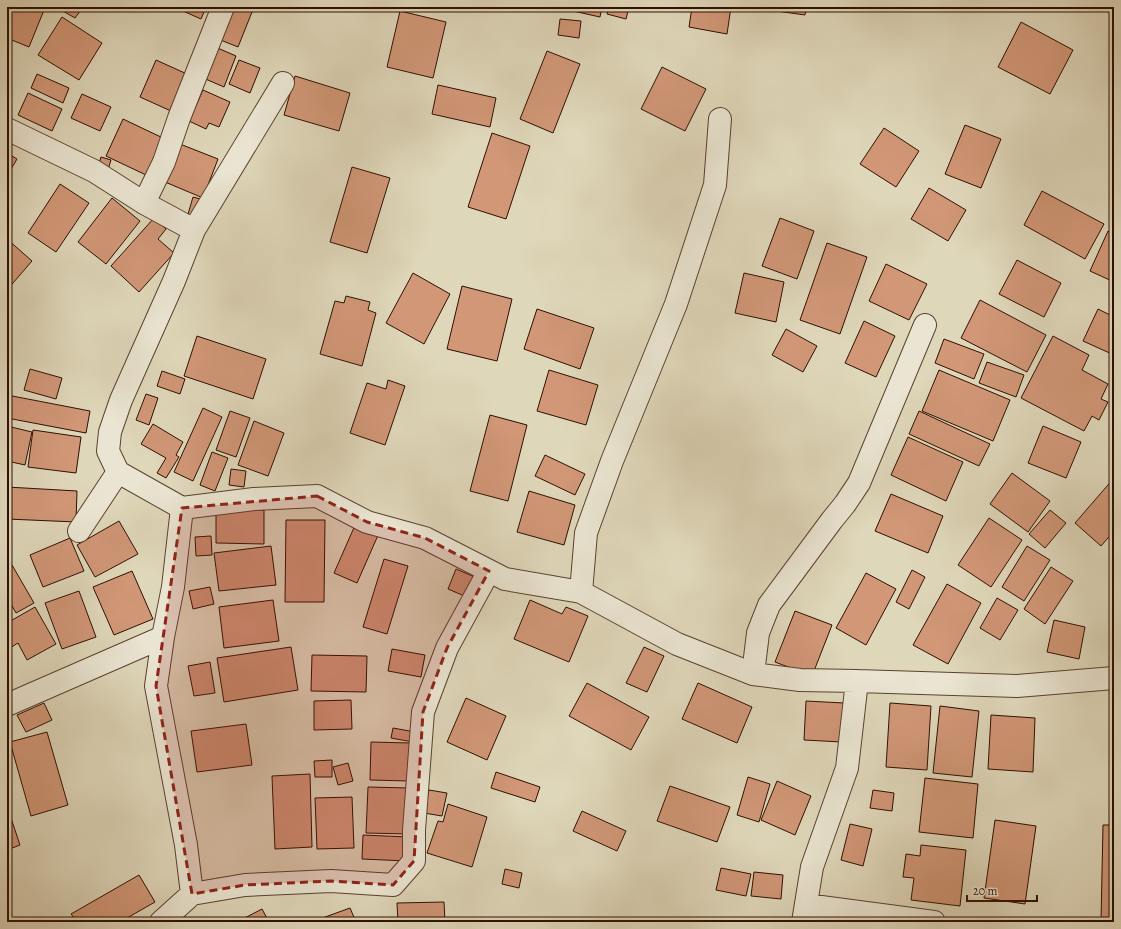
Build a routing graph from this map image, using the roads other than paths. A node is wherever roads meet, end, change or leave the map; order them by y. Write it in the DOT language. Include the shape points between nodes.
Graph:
graph roads {
  1 [pos="223,7"];
  2 [pos="283,83"];
  3 [pos="720,119"];
  4 [pos="7,129"];
  5 [pos="144,203"];
  6 [pos="194,230"];
  7 [pos="926,325"];
  8 [pos="118,472"];
  9 [pos="182,508"];
  10 [pos="79,531"];
  11 [pos="489,571"];
  12 [pos="581,592"];
  13 [pos="163,637"];
  14 [pos="753,674"];
  15 [pos="1114,678"];
  16 [pos="857,681"];
  17 [pos="7,705"];
  18 [pos="192,894"];
  19 [pos="805,914"];
  20 [pos="161,922"];
  21 [pos="934,922"];
  1 -- 5 [label="street" via="164,162"];
  2 -- 6 [label="street"];
  3 -- 12 [label="street" via="715,185 676,304 612,461 586,534"];
  4 -- 5 [label="street" via="94,171"];
  5 -- 6 [label="street"];
  6 -- 8 [label="street" via="174,281 120,400 108,451"];
  7 -- 14 [label="street" via="859,483 769,605 758,632"];
  8 -- 9 [label="street"];
  8 -- 10 [label="street"];
  9 -- 11 [label="street" via="254,499 317,496 367,522 425,538"];
  9 -- 13 [label="street" via="173,587"];
  11 -- 12 [label="street" via="505,579"];
  11 -- 18 [label="street" via="447,648 423,712 414,861 393,885 331,881 245,885"];
  12 -- 14 [label="street" via="677,644"];
  13 -- 17 [label="street"];
  13 -- 18 [label="street" via="156,686 186,845"];
  14 -- 16 [label="street" via="800,680"];
  15 -- 16 [label="street" via="1017,686"];
  16 -- 19 [label="street" via="847,768 812,867"];
  18 -- 20 [label="street"];
  19 -- 21 [label="street"];
}
